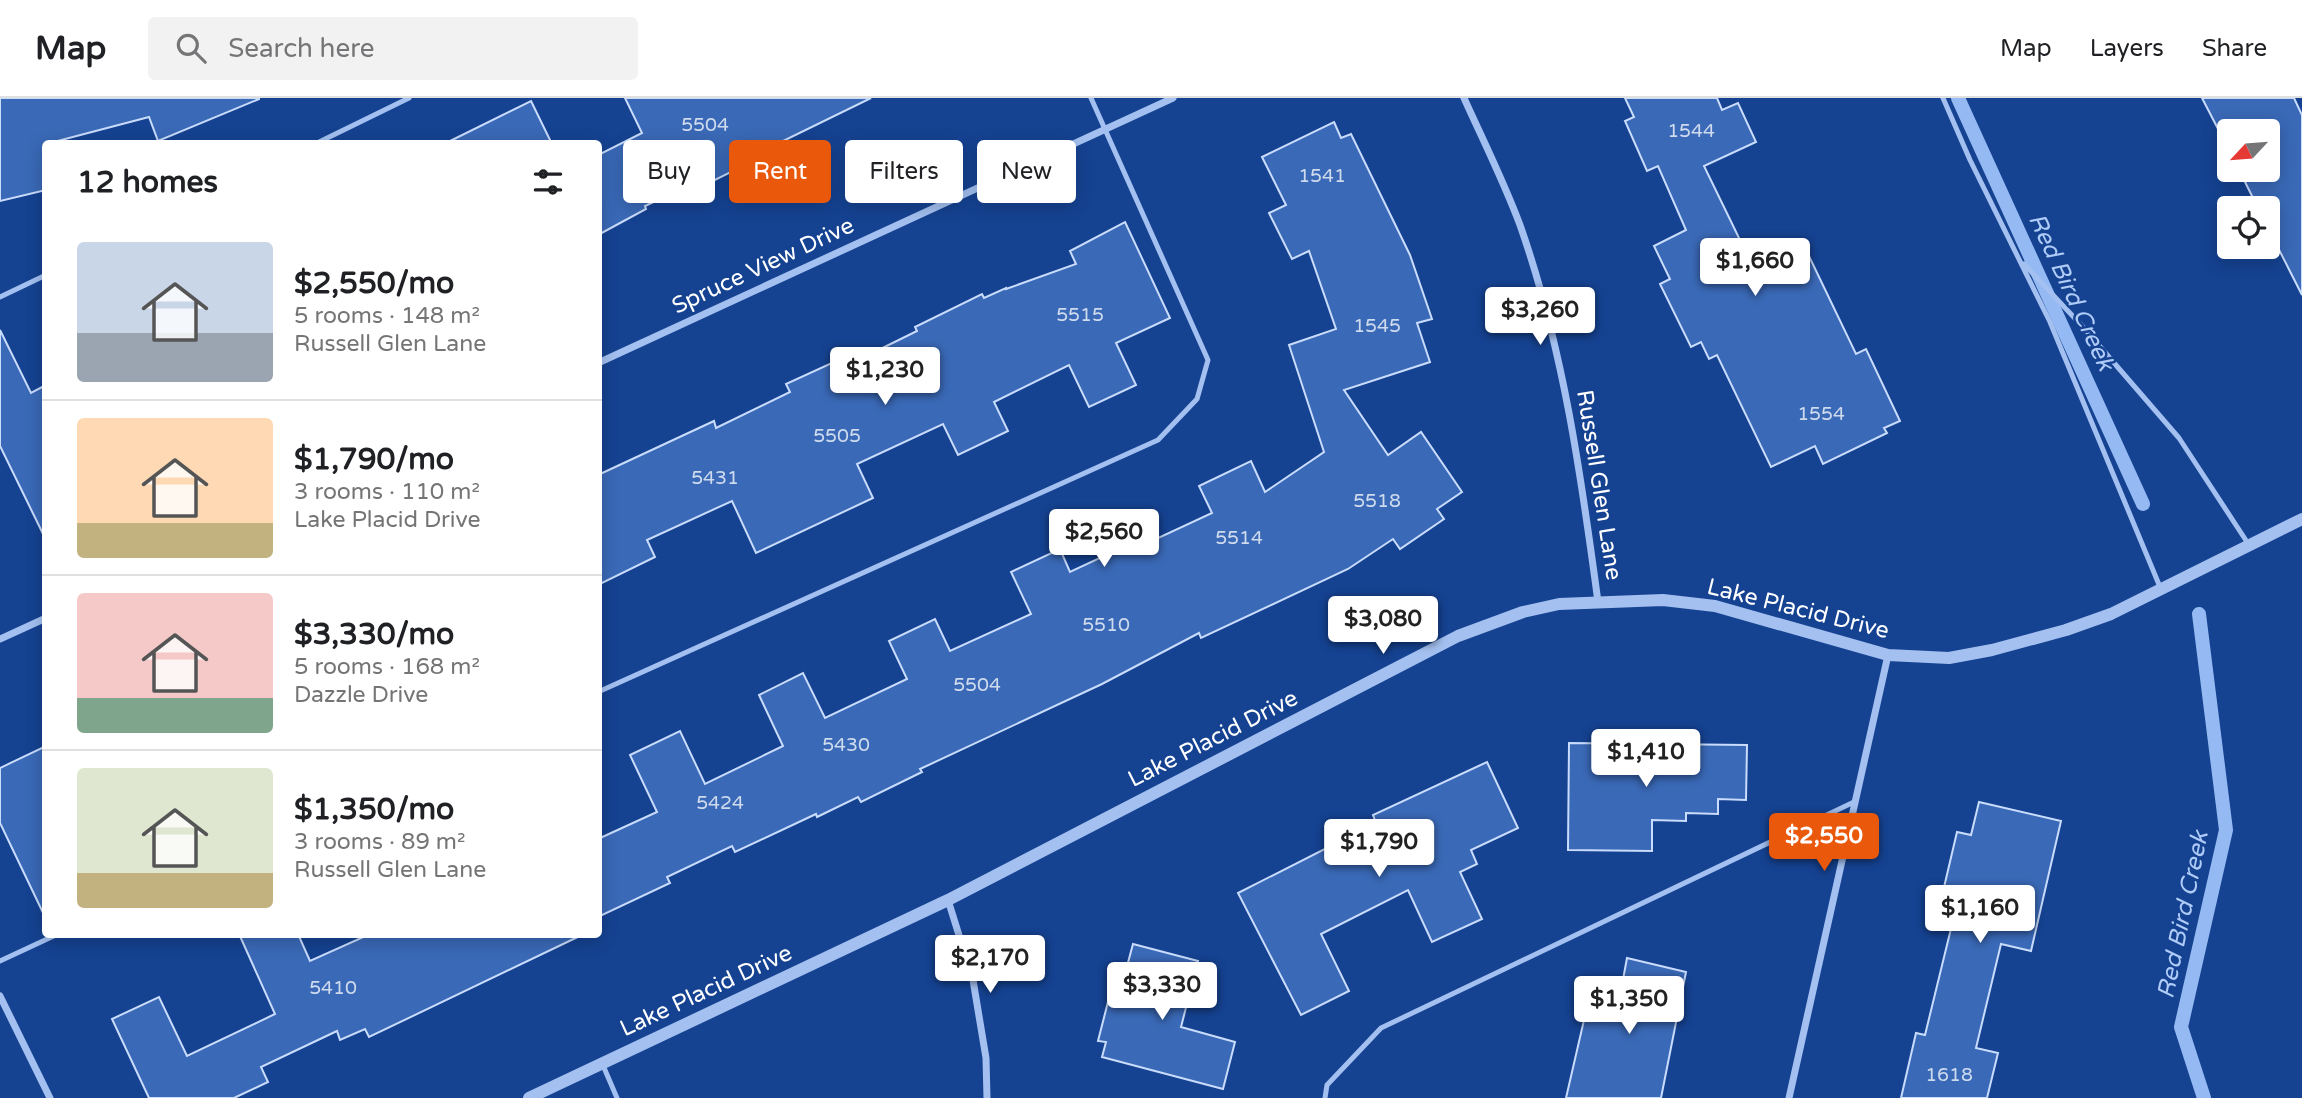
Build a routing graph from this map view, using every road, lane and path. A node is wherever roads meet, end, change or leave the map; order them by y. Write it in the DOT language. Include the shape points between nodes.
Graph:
graph roads {
  1 [pos="409,98"];
  2 [pos="1091,98"];
  3 [pos="1173,98"];
  4 [pos="1464,98"];
  5 [pos="1943,98"];
  6 [pos="1107,129"];
  7 [pos="323,140"];
  8 [pos="2019,259"];
  9 [pos="42,277"];
  10 [pos="0,297"];
  11 [pos="602,361"];
  12 [pos="2302,519"];
  13 [pos="2249,545"];
  14 [pos="2161,589"];
  15 [pos="1598,602"];
  16 [pos="42,620"];
  17 [pos="0,639"];
  18 [pos="1888,655"];
  19 [pos="602,690"];
  20 [pos="1854,802"];
  21 [pos="948,900"];
  22 [pos="49,938"];
  23 [pos="0,961"];
  24 [pos="0,996"];
  25 [pos="602,1063"];
  26 [pos="50,1098"];
  27 [pos="529,1098"];
  28 [pos="617,1098"];
  29 [pos="987,1098"];
  30 [pos="1325,1098"];
  31 [pos="1788,1098"];
  1 -- 7 [label="lane"];
  2 -- 6 [label="lane"];
  3 -- 6 [label="street, Spruce View Drive"];
  4 -- 15 [label="street, Russell Glen Lane" via="1519,224 1545,305 1579,464"];
  5 -- 8 [label="lane"];
  6 -- 11 [label="street, Spruce View Drive"];
  6 -- 19 [label="lane" via="1208,360 1197,399 1158,440"];
  8 -- 13 [label="lane" via="2179,438"];
  8 -- 14 [label="lane" via="2050,322"];
  9 -- 10 [label="lane"];
  12 -- 13 [label="street, Lake Placid Drive"];
  13 -- 14 [label="street, Lake Placid Drive"];
  14 -- 18 [label="street, Lake Placid Drive" via="2066,631 1992,650 1949,658"];
  15 -- 18 [label="street, Lake Placid Drive" via="1663,600 1714,606"];
  15 -- 21 [label="street, Lake Placid Drive" via="1523,612 1458,636"];
  16 -- 17 [label="street"];
  18 -- 20 [label="street"];
  20 -- 30 [label="lane" via="1381,1028 1327,1085"];
  20 -- 31 [label="street"];
  21 -- 25 [label="street, Lake Placid Drive"];
  21 -- 29 [label="street" via="973,980 986,1058"];
  22 -- 23 [label="lane"];
  24 -- 26 [label="street"];
  25 -- 27 [label="street, Lake Placid Drive"];
  25 -- 28 [label="lane"];
}
